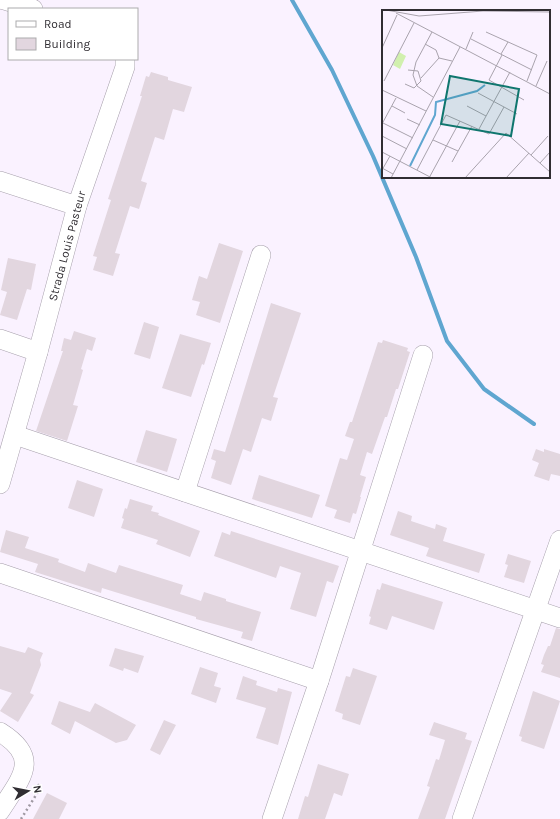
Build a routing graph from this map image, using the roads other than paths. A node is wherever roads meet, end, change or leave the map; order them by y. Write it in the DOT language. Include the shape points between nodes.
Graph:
graph roads {
  1 [pos="4,0"];
  2 [pos="30,8"];
  3 [pos="125,60"];
  4 [pos="0,181"];
  5 [pos="77,206"];
  6 [pos="261,255"];
  7 [pos="0,339"];
  8 [pos="38,352"];
  9 [pos="423,355"];
  10 [pos="15,435"];
  11 [pos="0,484"];
  12 [pos="184,492"];
  13 [pos="560,540"];
  14 [pos="360,552"];
  15 [pos="0,572"];
  16 [pos="534,610"];
  17 [pos="560,618"];
  18 [pos="319,681"];
  19 [pos="0,732"];
  20 [pos="0,811"];
  21 [pos="272,819"];
  22 [pos="462,819"];
  1 -- 2 [label="street"];
  3 -- 5 [label="street, Strada Louis Pasteur" via="125,67"];
  4 -- 5 [label="street"];
  5 -- 8 [label="street, Strada Louis Pasteur"];
  6 -- 12 [label="street"];
  7 -- 8 [label="street"];
  8 -- 10 [label="street, Strada Louis Pasteur"];
  9 -- 14 [label="street"];
  10 -- 11 [label="street, Strada Louis Pasteur"];
  10 -- 12 [label="street"];
  12 -- 14 [label="street"];
  13 -- 16 [label="street"];
  14 -- 16 [label="street"];
  14 -- 18 [label="street"];
  15 -- 18 [label="street"];
  16 -- 17 [label="street"];
  16 -- 22 [label="street"];
  18 -- 21 [label="street"];
  19 -- 20 [label="street" via="19,745 24,754 25,766"];
}
